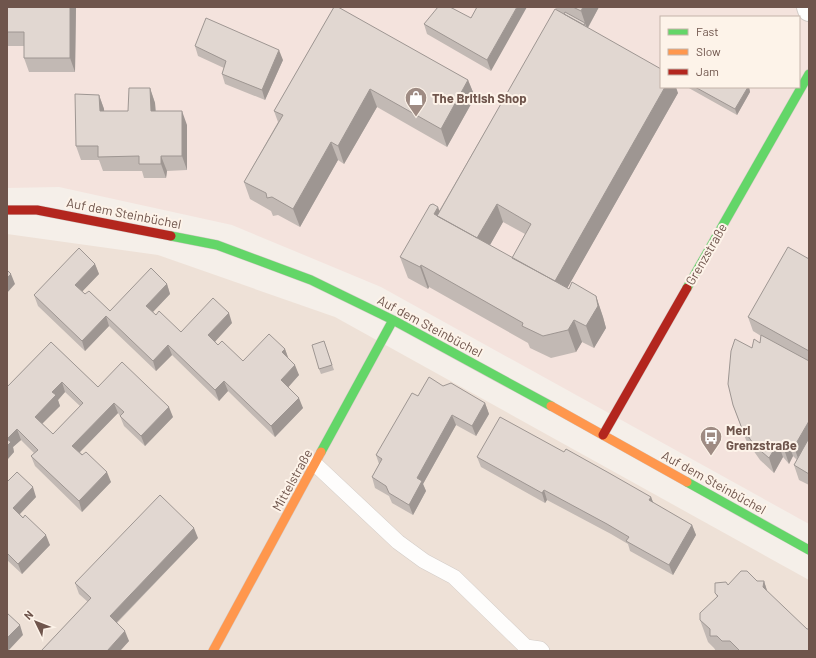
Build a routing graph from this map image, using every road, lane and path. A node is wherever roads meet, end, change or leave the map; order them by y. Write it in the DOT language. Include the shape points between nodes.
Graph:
graph roads {
  1 [pos="808,7"];
  2 [pos="809,10"];
  3 [pos="809,74"];
  4 [pos="7,210"];
  5 [pos="393,320"];
  6 [pos="603,434"];
  7 [pos="315,464"];
  8 [pos="809,550"];
  9 [pos="524,649"];
  10 [pos="213,651"];
  11 [pos="542,651"];
  1 -- 2 [label="street"];
  3 -- 6 [label="street, Grenzstraße"];
  4 -- 5 [label="street, Auf dem Steinbüchel" via="37,210 217,245 311,280"];
  5 -- 6 [label="street, Auf dem Steinbüchel"];
  5 -- 7 [label="street, Mittelstraße"];
  6 -- 8 [label="street, Auf dem Steinbüchel"];
  7 -- 9 [label="lane" via="398,542 424,561 454,577"];
  7 -- 10 [label="street, Mittelstraße"];
  9 -- 11 [label="lane"];
}
